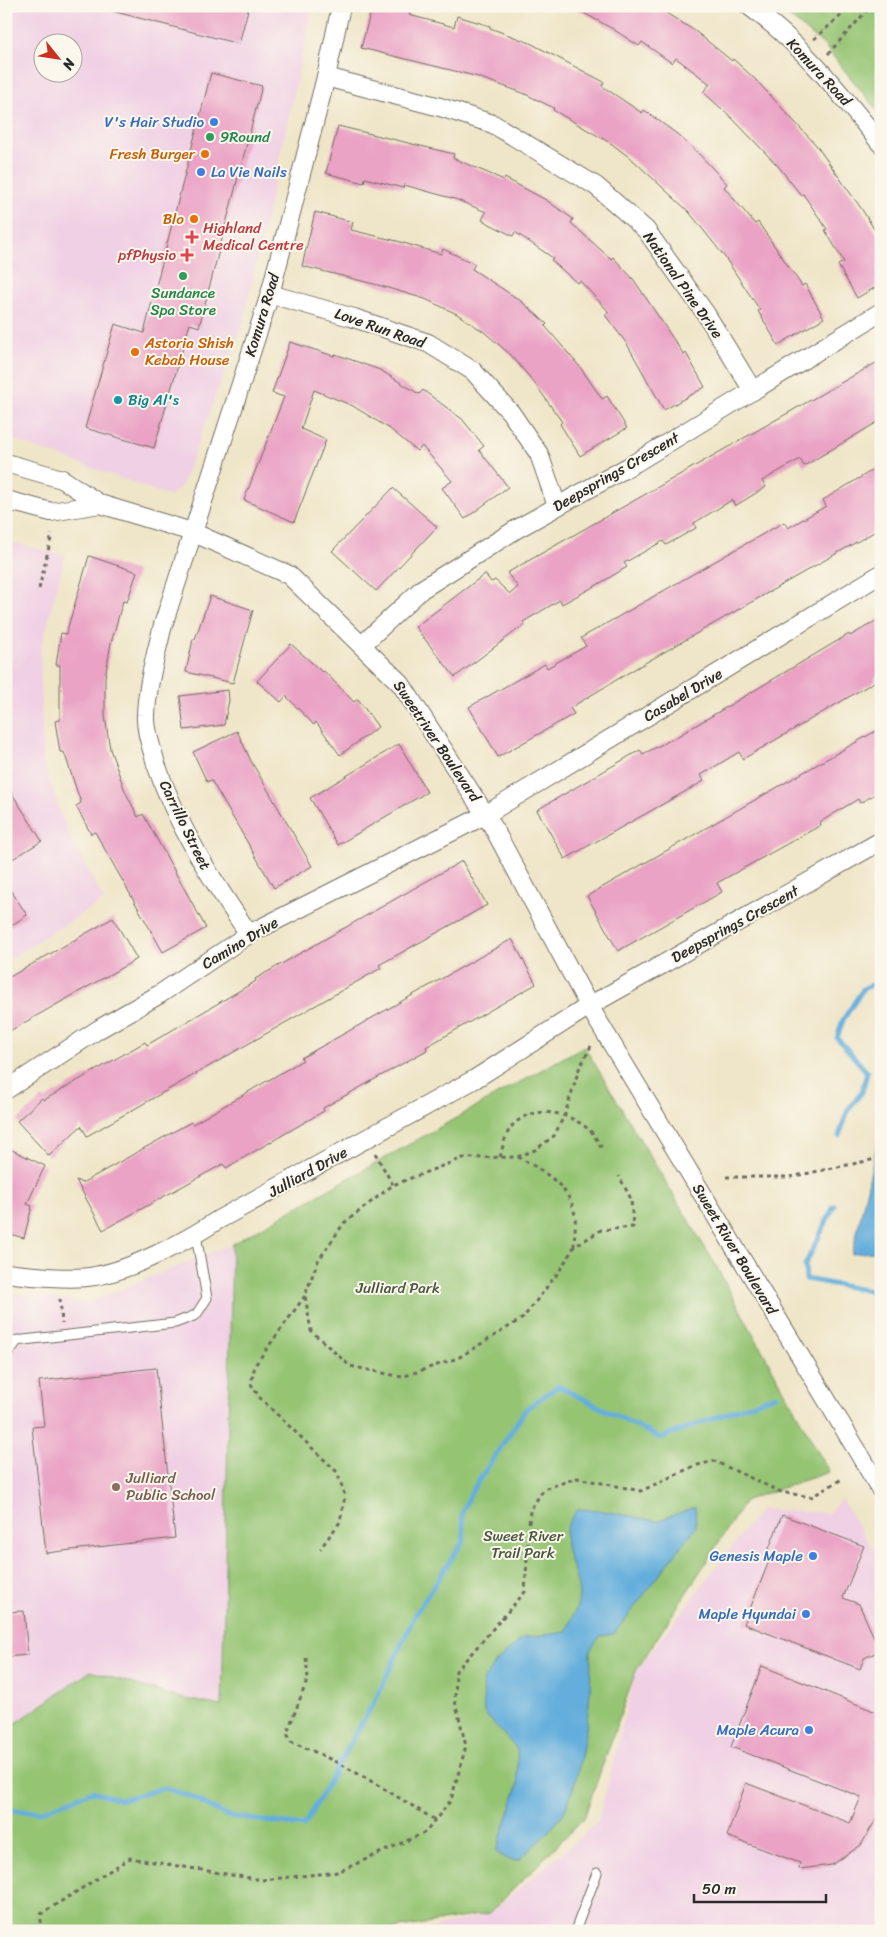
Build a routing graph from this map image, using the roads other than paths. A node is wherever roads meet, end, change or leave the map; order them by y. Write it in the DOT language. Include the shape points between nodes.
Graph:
graph roads {
  1 [pos="341,6"];
  2 [pos="749,6"];
  3 [pos="326,77"];
  4 [pos="881,144"];
  5 [pos="270,294"];
  6 [pos="881,312"];
  7 [pos="753,391"];
  8 [pos="6,463"];
  9 [pos="6,500"];
  10 [pos="100,504"];
  11 [pos="557,506"];
  12 [pos="192,532"];
  13 [pos="881,574"];
  14 [pos="362,645"];
  15 [pos="485,815"];
  16 [pos="881,841"];
  17 [pos="249,934"];
  18 [pos="589,1006"];
  19 [pos="6,1090"];
  20 [pos="196,1235"];
  21 [pos="6,1274"];
  22 [pos="18,1340"];
  23 [pos="6,1342"];
  24 [pos="6,1356"];
  25 [pos="881,1490"];
  26 [pos="598,1873"];
  27 [pos="575,1931"];
  1 -- 3 [label="street, Komura Road"];
  2 -- 4 [label="street, Komura Road" via="802,50 836,86"];
  3 -- 5 [label="street, Komura Road"];
  3 -- 7 [label="street, National Pine Drive" via="493,124 596,186 646,230 706,314"];
  5 -- 11 [label="street, Love Run Road" via="428,343 473,371 511,413 539,454"];
  5 -- 12 [label="street, Komura Road"];
  6 -- 7 [label="street, Deepsprings Crescent"];
  7 -- 11 [label="street, Deepsprings Crescent"];
  8 -- 10 [label="street, Sweetriver Boulevard" via="62,479"];
  9 -- 10 [label="street, Sweetriver Boulevard" via="51,512"];
  10 -- 12 [label="street, Sweetriver Boulevard"];
  11 -- 14 [label="street, Deepsprings Crescent" via="422,589"];
  12 -- 14 [label="street, Sweetriver Boulevard" via="289,575"];
  12 -- 17 [label="street, Carrillo Street" via="163,625 146,716 152,751 168,798 194,851"];
  13 -- 15 [label="street, Casabel Drive"];
  14 -- 15 [label="street, Sweetriver Boulevard" via="401,684"];
  15 -- 17 [label="street, Camino Drive"];
  15 -- 18 [label="street, Sweetriver Boulevard"];
  16 -- 18 [label="street, Deepsprings Crescent"];
  17 -- 19 [label="street, Camino Drive"];
  18 -- 20 [label="street, Julliard Drive" via="475,1079"];
  18 -- 25 [label="street, Sweet River Boulevard"];
  20 -- 21 [label="street, Julliard Drive" via="127,1268 94,1277"];
  20 -- 22 [label="lane" via="207,1298 196,1315 175,1323"];
  22 -- 23 [label="lane"];
  22 -- 24 [label="lane"];
  26 -- 27 [label="lane"];
}
